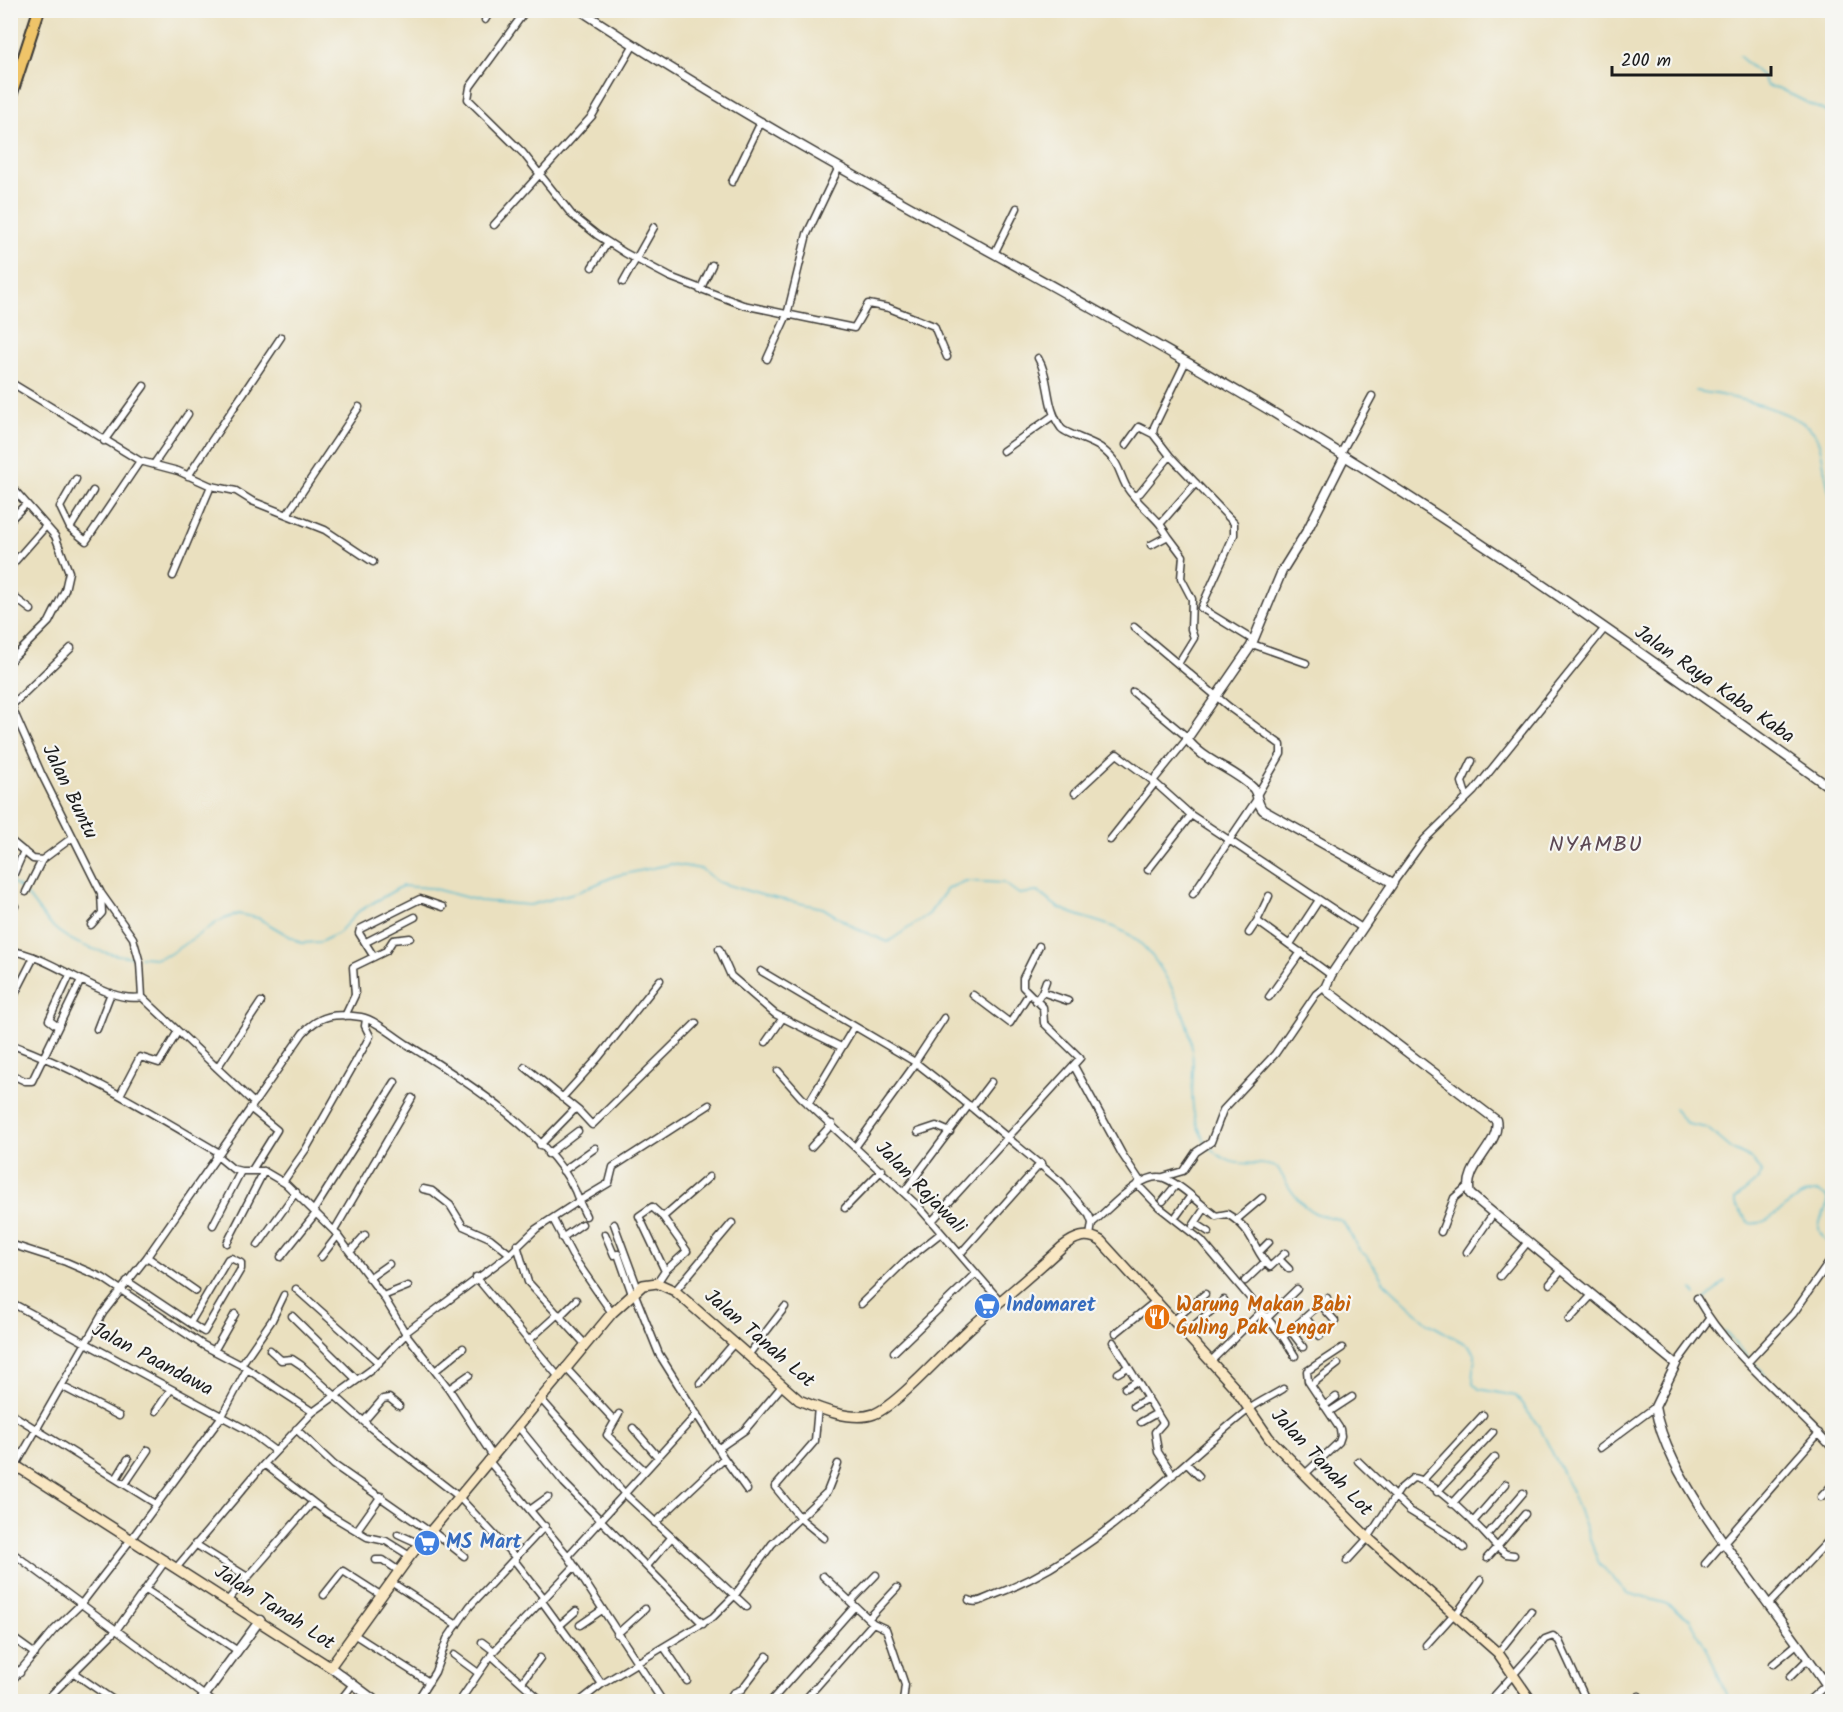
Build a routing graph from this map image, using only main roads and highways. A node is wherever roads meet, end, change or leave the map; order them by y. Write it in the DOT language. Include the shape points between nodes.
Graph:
graph roads {
  1 [pos="39,10"];
  2 [pos="10,99"];
  3 [pos="15,1465"];
  4 [pos="1532,1701"];
  1 -- 2 [label="highway"];
  3 -- 4 [label="main road, Jalan Tanah Lot" via="330,1667 458,1496 584,1343 635,1292 657,1283 675,1291 799,1401 856,1416 880,1411 1071,1240 1090,1236 1101,1241 1174,1320 1250,1408 1262,1430 1368,1538 1498,1653"];
}
